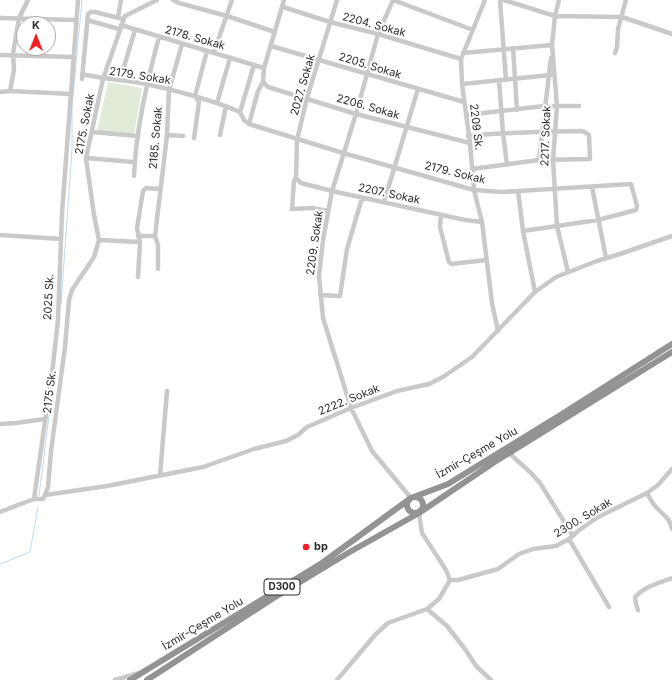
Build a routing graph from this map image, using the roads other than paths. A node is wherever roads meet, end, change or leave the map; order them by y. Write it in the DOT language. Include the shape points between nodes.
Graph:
graph roads {
  1 [pos="28,0"];
  2 [pos="78,0"];
  3 [pos="121,0"];
  4 [pos="146,0"];
  5 [pos="173,0"];
  6 [pos="232,0"];
  7 [pos="284,0"];
  8 [pos="337,0"];
  9 [pos="393,0"];
  10 [pos="485,0"];
  11 [pos="500,0"];
  12 [pos="504,0"];
  13 [pos="559,0"];
  14 [pos="626,0"];
  15 [pos="155,1"];
  16 [pos="283,7"];
  17 [pos="20,16"];
  18 [pos="227,16"];
  19 [pos="555,16"];
  20 [pos="622,17"];
  21 [pos="0,18"];
  22 [pos="16,18"];
  23 [pos="56,19"];
  24 [pos="121,19"];
  25 [pos="76,20"];
  26 [pos="87,20"];
  27 [pos="330,22"];
  28 [pos="120,27"];
  29 [pos="135,30"];
  30 [pos="473,30"];
  31 [pos="275,32"];
  32 [pos="378,34"];
  33 [pos="672,34"];
  34 [pos="16,36"];
  35 [pos="159,37"];
  36 [pos="182,44"];
  37 [pos="552,45"];
  38 [pos="270,46"];
  39 [pos="513,48"];
  40 [pos="503,49"];
  41 [pos="207,51"];
  42 [pos="214,52"];
  43 [pos="615,52"];
  44 [pos="464,53"];
  45 [pos="0,54"];
  46 [pos="13,54"];
  47 [pos="74,57"];
  48 [pos="230,58"];
  49 [pos="461,59"];
  50 [pos="319,60"];
  51 [pos="254,65"];
  52 [pos="264,68"];
  53 [pos="367,74"];
  54 [pos="551,75"];
  55 [pos="515,78"];
  56 [pos="103,79"];
  57 [pos="120,80"];
  58 [pos="499,80"];
  59 [pos="506,80"];
  60 [pos="263,82"];
  61 [pos="146,84"];
  62 [pos="462,84"];
  63 [pos="418,89"];
  64 [pos="169,90"];
  65 [pos="10,91"];
  66 [pos="0,92"];
  67 [pos="71,94"];
  68 [pos="195,96"];
  69 [pos="307,98"];
  70 [pos="464,102"];
  71 [pos="217,103"];
  72 [pos="226,106"];
  73 [pos="544,106"];
  74 [pos="557,106"];
  75 [pos="579,106"];
  76 [pos="517,110"];
  77 [pos="502,111"];
  78 [pos="240,112"];
  79 [pos="356,114"];
  80 [pos="466,115"];
  81 [pos="249,124"];
  82 [pos="408,127"];
  83 [pos="542,131"];
  84 [pos="92,132"];
  85 [pos="554,132"];
  86 [pos="502,133"];
  87 [pos="167,135"];
  88 [pos="220,135"];
  89 [pos="138,136"];
  90 [pos="183,136"];
  91 [pos="468,136"];
  92 [pos="194,138"];
  93 [pos="297,140"];
  94 [pos="470,143"];
  95 [pos="343,153"];
  96 [pos="86,158"];
  97 [pos="539,160"];
  98 [pos="553,160"];
  99 [pos="134,162"];
  100 [pos="507,165"];
  101 [pos="396,167"];
  102 [pos="472,169"];
  103 [pos="134,176"];
  104 [pos="296,178"];
  105 [pos="592,187"];
  106 [pos="160,189"];
  107 [pos="555,189"];
  108 [pos="474,190"];
  109 [pos="332,191"];
  110 [pos="518,191"];
  111 [pos="362,198"];
  112 [pos="384,202"];
  113 [pos="328,211"];
  114 [pos="441,215"];
  115 [pos="598,220"];
  116 [pos="482,222"];
  117 [pos="557,226"];
  118 [pos="523,231"];
  119 [pos="0,235"];
  120 [pos="138,236"];
  121 [pos="156,236"];
  122 [pos="672,236"];
  123 [pos="61,239"];
  124 [pos="99,240"];
  125 [pos="140,242"];
  126 [pos="606,258"];
  127 [pos="486,260"];
  128 [pos="158,269"];
  129 [pos="568,272"];
  130 [pos="138,277"];
  131 [pos="72,290"];
  132 [pos="536,292"];
  133 [pos="320,295"];
  134 [pos="498,330"];
  135 [pos="672,344"];
  136 [pos="672,352"];
  137 [pos="167,391"];
  138 [pos="351,408"];
  139 [pos="45,419"];
  140 [pos="0,424"];
  141 [pos="509,453"];
  142 [pos="672,469"];
  143 [pos="160,475"];
  144 [pos="647,493"];
  145 [pos="45,495"];
  146 [pos="411,498"];
  147 [pos="34,499"];
  148 [pos="0,512"];
  149 [pos="419,513"];
  150 [pos="672,529"];
  151 [pos="571,538"];
  152 [pos="672,578"];
  153 [pos="450,580"];
  154 [pos="609,607"];
  155 [pos="428,609"];
  156 [pos="638,610"];
  157 [pos="145,671"];
  158 [pos="115,680"];
  159 [pos="130,680"];
  160 [pos="147,680"];
  161 [pos="337,680"];
  162 [pos="491,680"];
  1 -- 17 [label="street"];
  2 -- 25 [label="street, 2025 Sk."];
  3 -- 24 [label="street, 2175. Sokak"];
  4 -- 15 [label="street"];
  5 -- 18 [label="street"];
  6 -- 18 [label="street"];
  7 -- 16 [label="street"];
  8 -- 27 [label="street, 2027. Sokak"];
  9 -- 30 [label="street"];
  9 -- 32 [label="street, 2209. Sokak"];
  10 -- 30 [label="street, 2209 Sk."];
  11 -- 40 [label="street"];
  12 -- 19 [label="street"];
  13 -- 19 [label="street, 2217. Sokak"];
  14 -- 20 [label="street"];
  15 -- 24 [label="street"];
  16 -- 27 [label="street, 2204. Sokak"];
  16 -- 31 [label="street"];
  18 -- 31 [label="street"];
  18 -- 42 [label="street"];
  19 -- 20 [label="street"];
  19 -- 37 [label="street, 2217. Sokak"];
  20 -- 33 [label="street"];
  20 -- 43 [label="street"];
  21 -- 22 [label="street"];
  23 -- 25 [label="street"];
  24 -- 26 [label="street" via="91,12"];
  24 -- 28 [label="street, 2175. Sokak"];
  25 -- 47 [label="street, 2025 Sk."];
  26 -- 28 [label="street, 2178. Sokak"];
  26 -- 56 [label="street, 2179. Sokak" via="82,77"];
  27 -- 32 [label="street, 2204. Sokak"];
  27 -- 50 [label="street, 2027. Sokak"];
  28 -- 29 [label="street, 2178. Sokak"];
  28 -- 56 [label="street, 2175. Sokak"];
  29 -- 35 [label="street, 2178. Sokak"];
  29 -- 57 [label="street"];
  30 -- 44 [label="street, 2209 Sk."];
  31 -- 38 [label="street"];
  32 -- 49 [label="street, 2204. Sokak"];
  32 -- 53 [label="street, 2209. Sokak"];
  34 -- 46 [label="street"];
  35 -- 36 [label="street, 2178. Sokak"];
  35 -- 61 [label="street"];
  36 -- 41 [label="street, 2178. Sokak"];
  36 -- 64 [label="street, 2185. Sokak"];
  37 -- 39 [label="street"];
  37 -- 54 [label="street, 2217. Sokak"];
  38 -- 50 [label="street, 2205. Sokak"];
  38 -- 52 [label="street"];
  39 -- 40 [label="street"];
  39 -- 55 [label="street"];
  40 -- 44 [label="street"];
  40 -- 59 [label="street"];
  41 -- 42 [label="street, 2178. Sokak"];
  41 -- 68 [label="street"];
  42 -- 48 [label="street, 2178. Sokak"];
  44 -- 49 [label="street, 2209 Sk."];
  45 -- 46 [label="street"];
  46 -- 47 [label="street"];
  46 -- 65 [label="street" via="14,70"];
  47 -- 67 [label="street, 2025 Sk."];
  48 -- 51 [label="street, 2178. Sokak"];
  48 -- 71 [label="street"];
  49 -- 62 [label="street, 2209 Sk."];
  50 -- 53 [label="street, 2205. Sokak"];
  50 -- 69 [label="street, 2027. Sokak"];
  51 -- 52 [label="street, 2178. Sokak"];
  51 -- 78 [label="street"];
  52 -- 60 [label="street"];
  53 -- 63 [label="street, 2205. Sokak"];
  53 -- 79 [label="street, 2209. Sokak"];
  54 -- 55 [label="street"];
  54 -- 73 [label="street"];
  54 -- 74 [label="street, 2217. Sokak"];
  55 -- 59 [label="street"];
  55 -- 76 [label="street"];
  56 -- 57 [label="street, 2179. Sokak"];
  56 -- 84 [label="street, 2175. Sokak"];
  57 -- 61 [label="street, 2179. Sokak"];
  58 -- 59 [label="street"];
  58 -- 62 [label="street"];
  58 -- 77 [label="street"];
  60 -- 69 [label="street, 2206. Sokak" via="268,87"];
  60 -- 81 [label="street"];
  61 -- 64 [label="street, 2179. Sokak"];
  61 -- 89 [label="street"];
  62 -- 70 [label="street, 2209 Sk."];
  63 -- 70 [label="street, 2205. Sokak"];
  63 -- 82 [label="street"];
  64 -- 68 [label="street, 2179. Sokak"];
  64 -- 87 [label="street, 2185. Sokak"];
  65 -- 66 [label="street"];
  65 -- 67 [label="street"];
  67 -- 123 [label="street, 2025 Sk."];
  68 -- 71 [label="street, 2179. Sokak"];
  68 -- 92 [label="street" via="199,102"];
  69 -- 79 [label="street, 2206. Sokak"];
  69 -- 93 [label="street, 2027. Sokak"];
  70 -- 80 [label="street, 2209 Sk."];
  71 -- 72 [label="street, 2179. Sokak"];
  72 -- 78 [label="street, 2179. Sokak"];
  72 -- 88 [label="street"];
  73 -- 74 [label="street"];
  73 -- 76 [label="street"];
  73 -- 83 [label="street"];
  74 -- 75 [label="street"];
  74 -- 85 [label="street, 2217. Sokak"];
  76 -- 77 [label="street"];
  77 -- 80 [label="street"];
  77 -- 86 [label="street"];
  78 -- 81 [label="street"];
  79 -- 82 [label="street, 2206. Sokak"];
  79 -- 95 [label="street, 2209. Sokak"];
  80 -- 91 [label="street, 2209 Sk."];
  81 -- 93 [label="street, 2179. Sokak"];
  82 -- 94 [label="street, 2206. Sokak"];
  82 -- 101 [label="street"];
  83 -- 85 [label="street"];
  83 -- 86 [label="street"];
  83 -- 97 [label="street"];
  84 -- 89 [label="street"];
  84 -- 96 [label="street, 2175. Sokak"];
  85 -- 98 [label="street, 2217. Sokak"];
  85 -- 98 [label="street" via="585,132 589,135 590,158"];
  86 -- 91 [label="street"];
  86 -- 100 [label="street"];
  87 -- 90 [label="street"];
  87 -- 106 [label="street, 2185. Sokak"];
  89 -- 99 [label="street"];
  91 -- 94 [label="street, 2209 Sk."];
  93 -- 95 [label="street, 2179. Sokak"];
  93 -- 104 [label="street, 2027. Sokak"];
  94 -- 102 [label="street, 2209 Sk."];
  95 -- 101 [label="street, 2179. Sokak"];
  95 -- 109 [label="street, 2209. Sokak"];
  96 -- 99 [label="street"];
  96 -- 124 [label="street, 2175. Sokak"];
  97 -- 98 [label="street"];
  97 -- 100 [label="street"];
  98 -- 107 [label="street, 2217. Sokak"];
  99 -- 103 [label="street"];
  100 -- 102 [label="street"];
  101 -- 108 [label="street, 2179. Sokak"];
  101 -- 112 [label="street"];
  102 -- 108 [label="street, 2209 Sk."];
  104 -- 109 [label="street, 2207. Sokak" via="301,183"];
  104 -- 113 [label="street, 2027. Sokak" via="292,210 312,208"];
  105 -- 107 [label="street, 2179. Sokak"];
  105 -- 115 [label="street"];
  105 -- 115 [label="street, 2179. Sokak" via="631,184 637,206 636,210"];
  106 -- 120 [label="street" via="143,190"];
  106 -- 121 [label="street, 2185. Sokak"];
  107 -- 110 [label="street, 2179. Sokak"];
  107 -- 117 [label="street, 2217. Sokak"];
  108 -- 110 [label="street, 2179. Sokak"];
  108 -- 116 [label="street, 2209 Sk."];
  109 -- 111 [label="street, 2207. Sokak"];
  109 -- 113 [label="street, 2209. Sokak"];
  110 -- 118 [label="street"];
  111 -- 112 [label="street, 2207. Sokak"];
  111 -- 133 [label="street" via="347,249 340,296"];
  112 -- 114 [label="street, 2207. Sokak"];
  113 -- 133 [label="street, 2209. Sokak" via="319,266"];
  114 -- 116 [label="street, 2207. Sokak"];
  114 -- 127 [label="street" via="440,227 451,264"];
  115 -- 117 [label="street"];
  115 -- 126 [label="street"];
  116 -- 127 [label="street, 2209 Sk."];
  117 -- 118 [label="street"];
  117 -- 129 [label="street, 2217. Sokak"];
  118 -- 132 [label="street"];
  119 -- 123 [label="street"];
  120 -- 121 [label="street"];
  120 -- 125 [label="street"];
  121 -- 128 [label="street, 2185. Sokak"];
  122 -- 126 [label="street, 2222. Sokak"];
  123 -- 139 [label="street, 2025 Sk." via="58,320"];
  124 -- 125 [label="street"];
  124 -- 131 [label="street, 2175. Sokak" via="94,257"];
  125 -- 130 [label="street"];
  126 -- 129 [label="street, 2222. Sokak"];
  127 -- 134 [label="street, 2209 Sk."];
  129 -- 132 [label="street, 2222. Sokak" via="556,277"];
  131 -- 145 [label="street, 2175 Sk."];
  132 -- 134 [label="street, 2222. Sokak"];
  133 -- 138 [label="street, 2209. Sokak" via="323,318"];
  134 -- 138 [label="street, 2222. Sokak" via="472,357 444,377"];
  135 -- 146 [label="highway, İzmir-Çeşme Yolu / D300" via="448,484"];
  136 -- 141 [label="highway, İzmir-Çeşme Yolu / D300"];
  137 -- 143 [label="street"];
  138 -- 143 [label="street, 2222. Sokak" via="307,427 286,441 203,467"];
  138 -- 146 [label="street, 2209. Sokak" via="372,451"];
  139 -- 140 [label="street"];
  139 -- 147 [label="street, 2025 Sk."];
  141 -- 149 [label="highway, İzmir-Çeşme Yolu / D300"];
  141 -- 151 [label="street" via="540,483"];
  142 -- 144 [label="street, 2300. Sokak"];
  143 -- 145 [label="street, 2222. Sokak"];
  144 -- 150 [label="street" via="658,510 666,515"];
  144 -- 151 [label="street, 2300. Sokak" via="598,517"];
  145 -- 147 [label="street, 2222. Sokak" via="43,499"];
  146 -- 149 [label="highway" via="408,508"];
  146 -- 149 [label="highway" via="417,497 423,502"];
  146 -- 157 [label="highway, İzmir-Çeşme Yolu / D300" via="322,563"];
  147 -- 148 [label="street, 2222. Sokak"];
  149 -- 153 [label="street" via="422,534"];
  149 -- 160 [label="highway, İzmir-Çeşme Yolu / D300" via="348,552"];
  151 -- 153 [label="street, 2300. Sokak" via="556,546 533,548 519,554 498,569"];
  151 -- 154 [label="street"];
  152 -- 156 [label="street" via="640,591 635,597"];
  153 -- 155 [label="street" via="439,598"];
  155 -- 161 [label="street" via="388,623"];
  155 -- 162 [label="street" via="447,626 476,666"];
  157 -- 158 [label="street"];
  157 -- 159 [label="highway, İzmir-Çeşme Yolu / D300"];
}
